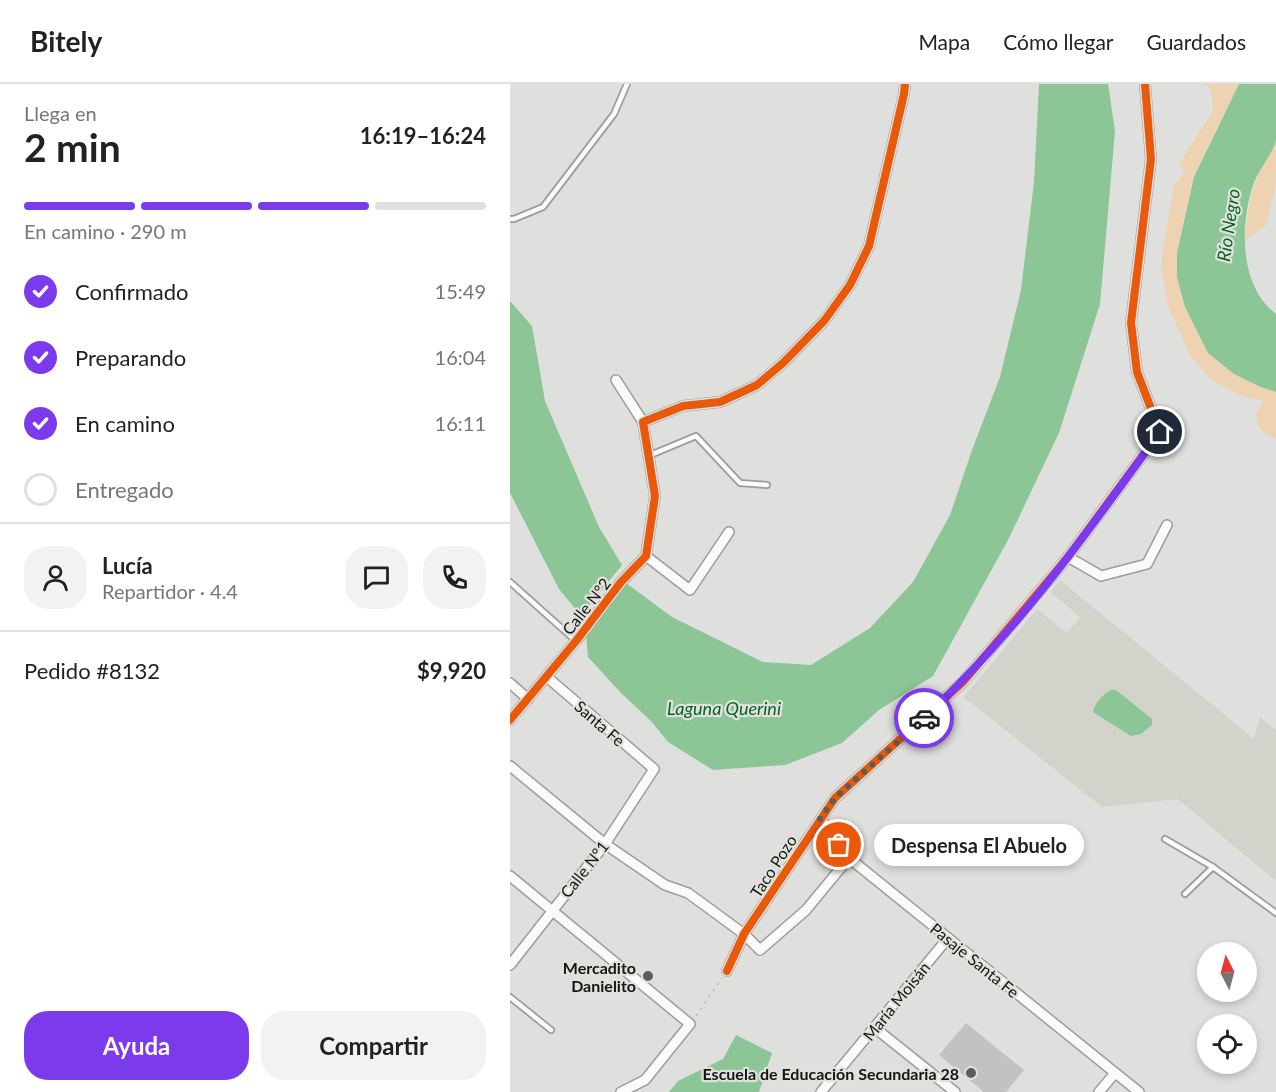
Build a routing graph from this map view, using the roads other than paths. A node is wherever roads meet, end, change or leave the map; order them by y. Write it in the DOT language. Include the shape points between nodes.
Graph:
graph roads {
  1 [pos="627,84"];
  2 [pos="904,84"];
  3 [pos="1144,84"];
  4 [pos="510,219"];
  5 [pos="616,380"];
  6 [pos="644,422"];
  7 [pos="648,456"];
  8 [pos="767,485"];
  9 [pos="1167,525"];
  10 [pos="729,532"];
  11 [pos="646,556"];
  12 [pos="1068,557"];
  13 [pos="510,582"];
  14 [pos="576,641"];
  15 [pos="547,677"];
  16 [pos="510,683"];
  17 [pos="528,699"];
  18 [pos="510,720"];
  19 [pos="510,766"];
  20 [pos="654,769"];
  21 [pos="820,819"];
  22 [pos="1165,839"];
  23 [pos="604,844"];
  24 [pos="849,858"];
  25 [pos="1213,867"];
  26 [pos="510,876"];
  27 [pos="1185,894"];
  28 [pos="553,910"];
  29 [pos="1276,913"];
  30 [pos="744,934"];
  31 [pos="948,938"];
  32 [pos="510,965"];
  33 [pos="727,971"];
  34 [pos="510,997"];
  35 [pos="875,1028"];
  36 [pos="551,1030"];
  37 [pos="1114,1073"];
  38 [pos="621,1092"];
  39 [pos="821,1092"];
  40 [pos="955,1092"];
  41 [pos="1100,1092"];
  42 [pos="1139,1092"];
  1 -- 4 [label="lane" via="614,114 543,207"];
  2 -- 6 [label="street" via="868,246 850,285 824,321 757,385 720,402 683,406"];
  3 -- 12 [label="street, Taco Pozo" via="1151,159 1131,323 1137,372 1160,432"];
  5 -- 6 [label="street"];
  6 -- 7 [label="street"];
  7 -- 8 [label="lane" via="696,436 740,483"];
  7 -- 11 [label="street" via="655,496"];
  9 -- 12 [label="street" via="1147,564 1101,576"];
  10 -- 11 [label="street" via="690,590"];
  11 -- 14 [label="street, Calle N°2"];
  12 -- 21 [label="street, Taco Pozo" via="963,682 835,798"];
  13 -- 14 [label="lane"];
  14 -- 15 [label="street, Calle N°2"];
  15 -- 17 [label="street, Calle N°2"];
  15 -- 20 [label="street, Santa Fe"];
  16 -- 17 [label="street"];
  17 -- 18 [label="street, Calle N°2"];
  19 -- 23 [label="street"];
  20 -- 23 [label="street, Calle N°1"];
  21 -- 24 [label="street, Pasaje Santa Fe"];
  21 -- 30 [label="street, Taco Pozo"];
  22 -- 25 [label="lane"];
  23 -- 28 [label="street, Calle N°1"];
  23 -- 30 [label="street" via="665,885 688,893"];
  24 -- 30 [label="street" via="806,910 760,950"];
  24 -- 31 [label="street, Pasaje Santa Fe"];
  25 -- 27 [label="lane"];
  25 -- 29 [label="lane"];
  26 -- 28 [label="street"];
  28 -- 32 [label="street, Calle N°1"];
  28 -- 38 [label="street" via="690,1024 645,1080"];
  30 -- 33 [label="street, Taco Pozo"];
  31 -- 35 [label="street, María Moisán"];
  31 -- 37 [label="street, Pasaje Santa Fe"];
  34 -- 36 [label="lane"];
  35 -- 39 [label="street, María Moisán"];
  35 -- 40 [label="street"];
  37 -- 41 [label="street"];
  37 -- 42 [label="street, Pasaje Santa Fe"];
}
